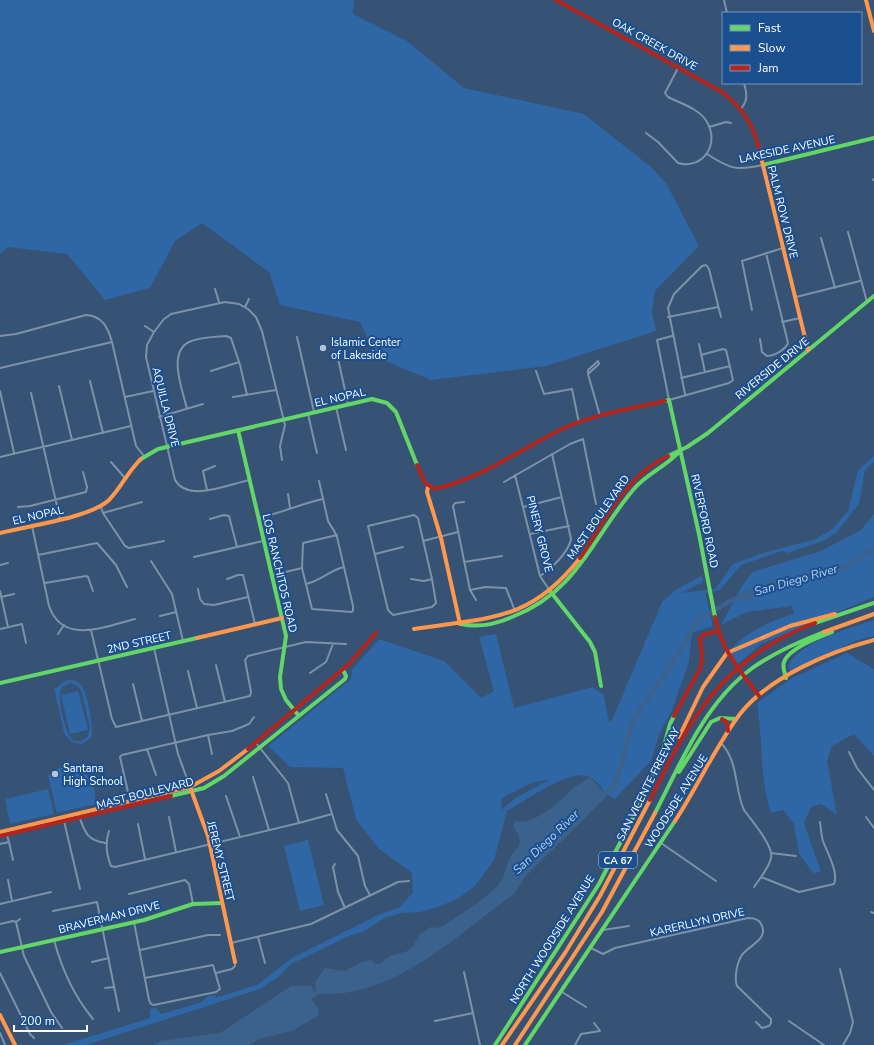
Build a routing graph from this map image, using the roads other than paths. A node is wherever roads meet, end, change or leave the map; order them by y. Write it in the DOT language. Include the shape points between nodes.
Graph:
graph roads {
  1 [pos="556,0"];
  2 [pos="724,0"];
  3 [pos="866,0"];
  4 [pos="728,12"];
  5 [pos="874,31"];
  6 [pos="678,68"];
  7 [pos="744,84"];
  8 [pos="741,109"];
  9 [pos="731,123"];
  10 [pos="710,127"];
  11 [pos="646,133"];
  12 [pos="874,138"];
  13 [pos="707,154"];
  14 [pos="763,164"];
  15 [pos="848,232"];
  16 [pos="821,238"];
  17 [pos="783,248"];
  18 [pos="766,253"];
  19 [pos="860,281"];
  20 [pos="835,288"];
  21 [pos="215,289"];
  22 [pos="874,296"];
  23 [pos="795,297"];
  24 [pos="249,299"];
  25 [pos="218,302"];
  26 [pos="867,302"];
  27 [pos="245,307"];
  28 [pos="719,307"];
  29 [pos="752,310"];
  30 [pos="668,317"];
  31 [pos="721,317"];
  32 [pos="800,318"];
  33 [pos="782,322"];
  34 [pos="146,326"];
  35 [pos="154,332"];
  36 [pos="0,336"];
  37 [pos="673,336"];
  38 [pos="297,337"];
  39 [pos="760,339"];
  40 [pos="112,342"];
  41 [pos="699,344"];
  42 [pos="808,350"];
  43 [pos="337,354"];
  44 [pos="701,354"];
  45 [pos="239,362"];
  46 [pos="731,366"];
  47 [pos="0,368"];
  48 [pos="211,371"];
  49 [pos="536,371"];
  50 [pos="706,372"];
  51 [pos="588,374"];
  52 [pos="681,378"];
  53 [pos="90,381"];
  54 [pos="59,386"];
  55 [pos="276,390"];
  56 [pos="0,391"];
  57 [pos="153,391"];
  58 [pos="30,393"];
  59 [pos="247,394"];
  60 [pos="685,394"];
  61 [pos="125,397"];
  62 [pos="233,397"];
  63 [pos="669,400"];
  64 [pos="203,404"];
  65 [pos="348,404"];
  66 [pos="336,407"];
  67 [pos="187,409"];
  68 [pos="314,412"];
  69 [pos="308,414"];
  70 [pos="159,417"];
  71 [pos="600,417"];
  72 [pos="284,420"];
  73 [pos="579,423"];
  74 [pos="132,426"];
  75 [pos="238,430"];
  76 [pos="103,433"];
  77 [pos="72,440"];
  78 [pos="43,447"];
  79 [pos="167,447"];
  80 [pos="346,450"];
  81 [pos="680,451"];
  82 [pos="14,453"];
  83 [pos="317,454"];
  84 [pos="552,454"];
  85 [pos="144,456"];
  86 [pos="0,457"];
  87 [pos="282,460"];
  88 [pos="111,462"];
  89 [pos="215,466"];
  90 [pos="84,472"];
  91 [pos="515,475"];
  92 [pos="125,478"];
  93 [pos="250,480"];
  94 [pos="319,482"];
  95 [pos="504,482"];
  96 [pos="428,486"];
  97 [pos="207,490"];
  98 [pos="288,494"];
  99 [pos="562,497"];
  100 [pos="323,499"];
  101 [pos="56,500"];
  102 [pos="142,502"];
  103 [pos="464,502"];
  104 [pos="596,504"];
  105 [pos="614,506"];
  106 [pos="18,507"];
  107 [pos="101,507"];
  108 [pos="523,507"];
  109 [pos="290,508"];
  110 [pos="618,509"];
  111 [pos="103,513"];
  112 [pos="259,518"];
  113 [pos="60,519"];
  114 [pos="210,519"];
  115 [pos="32,526"];
  116 [pos="569,526"];
  117 [pos="458,532"];
  118 [pos="0,533"];
  119 [pos="530,534"];
  120 [pos="337,535"];
  121 [pos="441,538"];
  122 [pos="164,541"];
  123 [pos="264,541"];
  124 [pos="424,541"];
  125 [pos="237,547"];
  126 [pos="403,547"];
  127 [pos="374,554"];
  128 [pos="38,555"];
  129 [pos="502,556"];
  130 [pos="194,557"];
  131 [pos="151,561"];
  132 [pos="464,562"];
  133 [pos="8,563"];
  134 [pos="0,565"];
  135 [pos="344,567"];
  136 [pos="302,568"];
  137 [pos="273,575"];
  138 [pos="540,576"];
  139 [pos="227,579"];
  140 [pos="411,579"];
  141 [pos="432,579"];
  142 [pos="45,583"];
  143 [pos="306,584"];
  144 [pos="127,587"];
  145 [pos="198,589"];
  146 [pos="470,590"];
  147 [pos="0,591"];
  148 [pos="93,591"];
  149 [pos="551,593"];
  150 [pos="14,594"];
  151 [pos="1,597"];
  152 [pos="248,597"];
  153 [pos="476,600"];
  154 [pos="874,602"];
  155 [pos="857,608"];
  156 [pos="515,611"];
  157 [pos="176,612"];
  158 [pos="874,614"];
  159 [pos="160,616"];
  160 [pos="282,618"];
  161 [pos="135,619"];
  162 [pos="255,624"];
  163 [pos="460,624"];
  164 [pos="64,625"];
  165 [pos="8,627"];
  166 [pos="0,629"];
  167 [pos="414,629"];
  168 [pos="91,630"];
  169 [pos="718,631"];
  170 [pos="376,633"];
  171 [pos="58,634"];
  172 [pos="874,640"];
  173 [pos="183,641"];
  174 [pos="26,643"];
  175 [pos="333,643"];
  176 [pos="346,644"];
  177 [pos="286,647"];
  178 [pos="154,648"];
  179 [pos="727,653"];
  180 [pos="98,660"];
  181 [pos="216,664"];
  182 [pos="343,670"];
  183 [pos="188,671"];
  184 [pos="310,673"];
  185 [pos="786,678"];
  186 [pos="0,683"];
  187 [pos="132,684"];
  188 [pos="601,686"];
  189 [pos="758,696"];
  190 [pos="225,702"];
  191 [pos="197,708"];
  192 [pos="294,710"];
  193 [pos="169,715"];
  194 [pos="299,716"];
  195 [pos="254,717"];
  196 [pos="720,718"];
  197 [pos="736,719"];
  198 [pos="142,721"];
  199 [pos="728,731"];
  200 [pos="208,735"];
  201 [pos="175,742"];
  202 [pos="256,742"];
  203 [pos="721,743"];
  204 [pos="260,747"];
  205 [pos="147,749"];
  206 [pos="849,752"];
  207 [pos="212,754"];
  208 [pos="672,755"];
  209 [pos="156,774"];
  210 [pos="253,777"];
  211 [pos="190,786"];
  212 [pos="668,787"];
  213 [pos="874,790"];
  214 [pos="192,792"];
  215 [pos="326,794"];
  216 [pos="226,796"];
  217 [pos="131,801"];
  218 [pos="132,806"];
  219 [pos="78,813"];
  220 [pos="332,814"];
  221 [pos="63,816"];
  222 [pos="169,817"];
  223 [pos="866,817"];
  224 [pos="80,818"];
  225 [pos="64,821"];
  226 [pos="820,822"];
  227 [pos="138,824"];
  228 [pos="299,824"];
  229 [pos="874,828"];
  230 [pos="269,830"];
  231 [pos="109,831"];
  232 [pos="0,832"];
  233 [pos="7,835"];
  234 [pos="0,836"];
  235 [pos="240,837"];
  236 [pos="9,842"];
  237 [pos="106,843"];
  238 [pos="661,843"];
  239 [pos="0,844"];
  240 [pos="210,844"];
  241 [pos="176,852"];
  242 [pos="771,853"];
  243 [pos="796,856"];
  244 [pos="145,859"];
  245 [pos="14,860"];
  246 [pos="334,864"];
  247 [pos="761,877"];
  248 [pos="8,880"];
  249 [pos="409,881"];
  250 [pos="716,881"];
  251 [pos="754,887"];
  252 [pos="80,889"];
  253 [pos="51,892"];
  254 [pos="128,894"];
  255 [pos="370,895"];
  256 [pos="12,901"];
  257 [pos="222,903"];
  258 [pos="0,904"];
  259 [pos="194,904"];
  260 [pos="345,908"];
  261 [pos="53,911"];
  262 [pos="20,919"];
  263 [pos="16,922"];
  264 [pos="134,922"];
  265 [pos="0,924"];
  266 [pos="629,926"];
  267 [pos="103,929"];
  268 [pos="603,930"];
  269 [pos="220,935"];
  270 [pos="258,937"];
  271 [pos="54,940"];
  272 [pos="231,943"];
  273 [pos="22,947"];
  274 [pos="591,948"];
  275 [pos="140,950"];
  276 [pos="0,952"];
  277 [pos="109,958"];
  278 [pos="92,962"];
  279 [pos="235,962"];
  280 [pos="265,963"];
  281 [pos="840,969"];
  282 [pos="216,972"];
  283 [pos="464,972"];
  284 [pos="0,973"];
  285 [pos="146,978"];
  286 [pos="114,987"];
  287 [pos="105,988"];
  288 [pos="562,992"];
  289 [pos="586,1007"];
  290 [pos="119,1011"];
  291 [pos="473,1013"];
  292 [pos="0,1015"];
  293 [pos="93,1020"];
  294 [pos="436,1021"];
  295 [pos="789,1021"];
  296 [pos="756,1022"];
  297 [pos="594,1023"];
  298 [pos="62,1028"];
  299 [pos="0,1032"];
  300 [pos="34,1038"];
  301 [pos="5,1045"];
  302 [pos="15,1045"];
  303 [pos="480,1045"];
  304 [pos="495,1045"];
  305 [pos="502,1045"];
  306 [pos="514,1045"];
  307 [pos="525,1045"];
  308 [pos="574,1045"];
  309 [pos="824,1045"];
  310 [pos="843,1045"];
  1 -- 6 [label="main road, OAK CREEK DRIVE"];
  2 -- 4 [label="street"];
  3 -- 5 [label="main road"];
  6 -- 8 [label="main road, OAK CREEK DRIVE" via="727,95"];
  6 -- 10 [label="street" via="666,94 698,112"];
  7 -- 8 [label="street" via="747,96 746,103"];
  8 -- 14 [label="main road, PALM ROW DRIVE" via="754,131"];
  9 -- 10 [label="street"];
  10 -- 13 [label="street" via="711,139"];
  11 -- 13 [label="street" via="678,163 698,162"];
  12 -- 14 [label="main road, LAKESIDE AVENUE"];
  13 -- 14 [label="street, LAKESIDE AVENUE" via="723,165 736,169"];
  14 -- 17 [label="main road, PALM ROW DRIVE"];
  15 -- 19 [label="street"];
  16 -- 20 [label="street"];
  17 -- 18 [label="street"];
  17 -- 23 [label="main road, PALM ROW DRIVE"];
  18 -- 29 [label="street" via="742,262"];
  18 -- 33 [label="street"];
  19 -- 20 [label="street"];
  19 -- 26 [label="street"];
  20 -- 23 [label="street"];
  21 -- 25 [label="street"];
  22 -- 26 [label="main road, RIVERSIDE DRIVE"];
  23 -- 32 [label="main road, PALM ROW DRIVE"];
  24 -- 27 [label="street"];
  25 -- 27 [label="street" via="232,302"];
  25 -- 35 [label="street, AQUILLA DRIVE" via="171,314"];
  26 -- 42 [label="main road, RIVERSIDE DRIVE"];
  27 -- 55 [label="street" via="254,314 259,325"];
  28 -- 30 [label="street"];
  28 -- 30 [label="street" via="706,265 674,294 668,308"];
  28 -- 31 [label="street"];
  30 -- 37 [label="street"];
  32 -- 33 [label="street"];
  32 -- 42 [label="main road, PALM ROW DRIVE"];
  33 -- 39 [label="street" via="788,342 786,347 767,356 762,352"];
  34 -- 35 [label="street"];
  35 -- 57 [label="street, AQUILLA DRIVE" via="147,345 146,355"];
  36 -- 40 [label="street" via="16,334 86,314 105,323"];
  37 -- 52 [label="street"];
  37 -- 63 [label="street, RIVERFORD ROAD" via="657,340"];
  38 -- 68 [label="street"];
  40 -- 47 [label="street"];
  40 -- 61 [label="street"];
  41 -- 44 [label="street"];
  42 -- 81 [label="main road, RIVERSIDE DRIVE" via="708,433"];
  43 -- 65 [label="street"];
  44 -- 46 [label="street" via="723,349 727,352"];
  44 -- 50 [label="street"];
  45 -- 48 [label="street"];
  45 -- 59 [label="street"];
  45 -- 67 [label="street" via="231,338 226,336 190,342 180,350 177,362"];
  46 -- 50 [label="street"];
  46 -- 60 [label="street" via="733,378 729,383"];
  49 -- 73 [label="street" via="544,394 572,389"];
  50 -- 52 [label="street"];
  51 -- 51 [label="street" via="588,369 598,361 600,364"];
  51 -- 71 [label="street"];
  52 -- 60 [label="street"];
  53 -- 76 [label="street"];
  54 -- 77 [label="street"];
  55 -- 59 [label="street"];
  55 -- 72 [label="street"];
  56 -- 82 [label="street"];
  57 -- 61 [label="street"];
  57 -- 70 [label="street, AQUILLA DRIVE"];
  58 -- 78 [label="street"];
  59 -- 62 [label="street"];
  60 -- 63 [label="street"];
  61 -- 74 [label="street"];
  63 -- 71 [label="main road"];
  63 -- 81 [label="main road, RIVERFORD ROAD"];
  64 -- 67 [label="street"];
  65 -- 66 [label="main road, EL NOPAL"];
  65 -- 96 [label="main road, EL NOPAL" via="377,399 392,408"];
  66 -- 68 [label="main road, EL NOPAL"];
  66 -- 80 [label="street"];
  67 -- 70 [label="street"];
  68 -- 69 [label="main road, EL NOPAL"];
  69 -- 72 [label="main road, EL NOPAL"];
  69 -- 83 [label="street"];
  70 -- 79 [label="street, AQUILLA DRIVE"];
  71 -- 73 [label="main road"];
  72 -- 75 [label="main road, EL NOPAL"];
  72 -- 87 [label="street" via="285,429 280,446"];
  73 -- 96 [label="main road" via="561,430 466,482 435,489"];
  74 -- 76 [label="street"];
  74 -- 85 [label="street" via="136,446"];
  75 -- 79 [label="main road, EL NOPAL"];
  75 -- 93 [label="main road, LOS RANCHITOS ROAD"];
  76 -- 77 [label="street"];
  77 -- 78 [label="street"];
  78 -- 82 [label="street"];
  78 -- 101 [label="street"];
  79 -- 85 [label="main road, EL NOPAL"];
  79 -- 97 [label="street, AQUILLA DRIVE" via="174,477 179,486 190,492"];
  81 -- 105 [label="main road, MAST BOULEVARD" via="671,453 647,468 628,486"];
  81 -- 110 [label="main road, MAST BOULEVARD" via="674,459 660,466 642,481"];
  81 -- 169 [label="main road, RIVERFORD ROAD"];
  82 -- 86 [label="street"];
  84 -- 91 [label="street"];
  84 -- 99 [label="street"];
  84 -- 104 [label="street" via="583,439"];
  85 -- 92 [label="main road, EL NOPAL" via="134,464"];
  88 -- 92 [label="street"];
  89 -- 97 [label="street" via="203,471"];
  90 -- 101 [label="street" via="86,492"];
  91 -- 95 [label="street"];
  91 -- 108 [label="street, PINERY GROVE"];
  92 -- 107 [label="main road, EL NOPAL"];
  93 -- 97 [label="street, AQUILLA DRIVE"];
  93 -- 112 [label="main road, LOS RANCHITOS ROAD"];
  94 -- 100 [label="street"];
  96 -- 121 [label="main road, EL NOPAL" via="427,492"];
  98 -- 109 [label="street"];
  99 -- 108 [label="street"];
  99 -- 116 [label="street"];
  100 -- 109 [label="street"];
  100 -- 120 [label="street" via="328,521"];
  101 -- 106 [label="street"];
  101 -- 113 [label="street"];
  102 -- 111 [label="street"];
  103 -- 117 [label="street" via="455,503 453,506"];
  105 -- 110 [label="main road"];
  105 -- 149 [label="main road, MAST BOULEVARD" via="578,562"];
  107 -- 111 [label="street"];
  107 -- 113 [label="main road, EL NOPAL" via="82,515"];
  108 -- 119 [label="street, PINERY GROVE"];
  109 -- 112 [label="street"];
  110 -- 149 [label="main road, MAST BOULEVARD" via="571,579"];
  111 -- 122 [label="street" via="125,546 129,548"];
  112 -- 123 [label="main road, LOS RANCHITOS ROAD"];
  113 -- 115 [label="main road, EL NOPAL"];
  114 -- 125 [label="street" via="229,516"];
  115 -- 118 [label="main road, EL NOPAL"];
  115 -- 128 [label="street"];
  116 -- 119 [label="street"];
  116 -- 138 [label="street" via="569,546 547,572"];
  117 -- 121 [label="street"];
  117 -- 132 [label="street"];
  119 -- 138 [label="street, PINERY GROVE"];
  120 -- 135 [label="street"];
  120 -- 136 [label="street" via="303,543"];
  121 -- 124 [label="street"];
  121 -- 163 [label="main road, EL NOPAL"];
  123 -- 125 [label="street"];
  123 -- 137 [label="main road, LOS RANCHITOS ROAD"];
  124 -- 127 [label="street" via="418,518 414,515 368,526"];
  124 -- 141 [label="street"];
  125 -- 130 [label="street"];
  126 -- 127 [label="street"];
  127 -- 141 [label="street" via="388,610 393,615 432,607 436,603"];
  128 -- 142 [label="street"];
  128 -- 144 [label="street" via="97,543 116,565"];
  129 -- 132 [label="street"];
  131 -- 157 [label="street" via="170,590"];
  132 -- 146 [label="street"];
  133 -- 134 [label="street"];
  135 -- 143 [label="street" via="335,569 318,581"];
  135 -- 143 [label="street" via="353,611 312,609"];
  136 -- 137 [label="street"];
  136 -- 143 [label="street"];
  137 -- 160 [label="main road, LOS RANCHITOS ROAD"];
  138 -- 149 [label="street, PINERY GROVE"];
  139 -- 152 [label="street" via="243,575"];
  140 -- 141 [label="street"];
  142 -- 148 [label="street" via="86,576"];
  142 -- 164 [label="street" via="51,611"];
  145 -- 152 [label="street" via="200,600 204,604 214,605"];
  146 -- 153 [label="street"];
  146 -- 156 [label="street" via="485,587 506,588"];
  147 -- 151 [label="street"];
  149 -- 156 [label="main road, MAST BOULEVARD"];
  149 -- 163 [label="main road, MAST BOULEVARD" via="533,608 514,617 479,626"];
  149 -- 188 [label="main road" via="590,642 595,652"];
  150 -- 151 [label="street"];
  151 -- 165 [label="street"];
  152 -- 162 [label="street"];
  154 -- 155 [label="main road, SAN VICENTE FREEWAY / CA 67"];
  155 -- 179 [label="main road" via="790,626"];
  155 -- 208 [label="main road, SAN VICENTE FREEWAY / CA 67" via="781,638 744,661 700,707"];
  156 -- 163 [label="main road, MAST BOULEVARD"];
  157 -- 159 [label="street"];
  157 -- 173 [label="street"];
  158 -- 185 [label="main road" via="815,640 791,654 784,661"];
  158 -- 212 [label="main road, SAN VICENTE FREEWAY / CA 67" via="785,648 750,670 717,702"];
  160 -- 162 [label="main road, 2ND STREET"];
  160 -- 177 [label="main road, LOS RANCHITOS ROAD"];
  161 -- 168 [label="street"];
  162 -- 173 [label="main road, 2ND STREET"];
  163 -- 167 [label="main road"];
  164 -- 168 [label="street" via="76,630"];
  164 -- 171 [label="street"];
  165 -- 166 [label="street"];
  165 -- 174 [label="street" via="22,624"];
  168 -- 180 [label="street"];
  169 -- 179 [label="main road, RIVERFORD ROAD"];
  169 -- 304 [label="main road, NORTH WOODSIDE AVENUE" via="703,635 700,639 700,670 670,724 661,757 608,866"];
  170 -- 182 [label="main road, MAST BOULEVARD" via="368,646"];
  172 -- 185 [label="main road, WOODSIDE AVENUE" via="839,651"];
  173 -- 178 [label="main road, 2ND STREET"];
  175 -- 176 [label="street"];
  175 -- 177 [label="street" via="306,642"];
  175 -- 184 [label="street" via="326,662"];
  177 -- 190 [label="street" via="245,658 251,694"];
  177 -- 192 [label="main road, LOS RANCHITOS ROAD" via="280,684 284,697"];
  178 -- 180 [label="main road, 2ND STREET"];
  178 -- 193 [label="street, JEREMY STREET"];
  179 -- 189 [label="main road, RIVERFORD ROAD"];
  179 -- 208 [label="main road" via="703,687"];
  180 -- 186 [label="main road, 2ND STREET"];
  180 -- 198 [label="street" via="114,726"];
  181 -- 190 [label="street"];
  182 -- 192 [label="main road, MAST BOULEVARD"];
  182 -- 194 [label="main road, MAST BOULEVARD" via="345,679"];
  183 -- 191 [label="street"];
  185 -- 189 [label="main road, WOODSIDE AVENUE"];
  187 -- 198 [label="street"];
  189 -- 197 [label="main road, WOODSIDE AVENUE"];
  190 -- 191 [label="street"];
  191 -- 193 [label="street"];
  192 -- 194 [label="main road, LOS RANCHITOS ROAD"];
  192 -- 202 [label="main road, MAST BOULEVARD"];
  193 -- 198 [label="street"];
  193 -- 201 [label="street, JEREMY STREET"];
  194 -- 204 [label="main road, MAST BOULEVARD"];
  195 -- 200 [label="street" via="249,724 232,731"];
  196 -- 197 [label="main road"];
  196 -- 199 [label="main road" via="727,722"];
  196 -- 212 [label="main road" via="707,726"];
  197 -- 199 [label="main road, WOODSIDE AVENUE"];
  199 -- 203 [label="main road, WOODSIDE AVENUE"];
  200 -- 201 [label="street"];
  200 -- 207 [label="street"];
  201 -- 205 [label="street"];
  201 -- 211 [label="street, JEREMY STREET"];
  202 -- 204 [label="street"];
  202 -- 211 [label="main road, MAST BOULEVARD" via="216,774"];
  203 -- 238 [label="main road, WOODSIDE AVENUE"];
  203 -- 242 [label="street" via="730,755 735,769 744,810 771,849"];
  204 -- 214 [label="main road, MAST BOULEVARD" via="216,782"];
  204 -- 228 [label="street" via="288,783"];
  205 -- 209 [label="street"];
  205 -- 217 [label="street" via="121,756"];
  206 -- 213 [label="street" via="856,768"];
  208 -- 305 [label="main road, SAN VICENTE FREEWAY / CA 67" via="576,936"];
  210 -- 230 [label="street"];
  211 -- 214 [label="main road, JEREMY STREET"];
  211 -- 217 [label="main road, MAST BOULEVARD"];
  212 -- 306 [label="main road, SAN VICENTE FREEWAY / CA 67" via="588,935"];
  214 -- 218 [label="main road, MAST BOULEVARD"];
  214 -- 240 [label="main road, JEREMY STREET"];
  215 -- 220 [label="street"];
  216 -- 235 [label="street"];
  217 -- 218 [label="street"];
  217 -- 219 [label="main road, MAST BOULEVARD"];
  218 -- 224 [label="main road, MAST BOULEVARD"];
  219 -- 221 [label="main road, MAST BOULEVARD"];
  219 -- 224 [label="street"];
  220 -- 228 [label="street"];
  220 -- 255 [label="street" via="340,836 358,856 365,886"];
  221 -- 225 [label="street"];
  221 -- 232 [label="main road, MAST BOULEVARD"];
  222 -- 241 [label="street"];
  223 -- 229 [label="street"];
  224 -- 225 [label="main road, MAST BOULEVARD"];
  224 -- 237 [label="street" via="89,837 97,842"];
  225 -- 233 [label="main road, MAST BOULEVARD"];
  225 -- 252 [label="street"];
  226 -- 247 [label="street" via="823,840 831,858 834,884 799,892"];
  227 -- 244 [label="street"];
  228 -- 230 [label="street"];
  230 -- 235 [label="street"];
  231 -- 237 [label="street"];
  233 -- 234 [label="main road, MAST BOULEVARD"];
  233 -- 236 [label="street"];
  235 -- 240 [label="street"];
  236 -- 239 [label="street"];
  236 -- 245 [label="street"];
  237 -- 244 [label="street" via="110,866"];
  238 -- 250 [label="street"];
  238 -- 268 [label="main road, WOODSIDE AVENUE"];
  240 -- 241 [label="street"];
  240 -- 257 [label="main road, JEREMY STREET"];
  241 -- 244 [label="street"];
  242 -- 243 [label="street"];
  242 -- 247 [label="street" via="768,867"];
  246 -- 260 [label="street" via="338,892"];
  247 -- 251 [label="street"];
  248 -- 256 [label="street"];
  249 -- 255 [label="street" via="398,882"];
  253 -- 256 [label="street"];
  254 -- 259 [label="street" via="185,880 189,884"];
  255 -- 260 [label="street"];
  256 -- 258 [label="street"];
  257 -- 259 [label="main road, BRAVERMAN DRIVE"];
  257 -- 272 [label="main road, JEREMY STREET"];
  259 -- 264 [label="main road, BRAVERMAN DRIVE"];
  260 -- 270 [label="street" via="311,924"];
  261 -- 267 [label="street" via="97,902"];
  262 -- 263 [label="street"];
  263 -- 265 [label="street"];
  263 -- 273 [label="street"];
  264 -- 267 [label="main road, BRAVERMAN DRIVE"];
  264 -- 275 [label="street"];
  266 -- 268 [label="street"];
  267 -- 271 [label="main road, BRAVERMAN DRIVE"];
  267 -- 277 [label="street"];
  268 -- 274 [label="main road, WOODSIDE AVENUE"];
  269 -- 275 [label="street"];
  270 -- 272 [label="street"];
  270 -- 280 [label="street"];
  271 -- 273 [label="main road, BRAVERMAN DRIVE"];
  271 -- 293 [label="street" via="60,964 81,1004"];
  272 -- 279 [label="main road, JEREMY STREET"];
  273 -- 276 [label="main road, BRAVERMAN DRIVE"];
  273 -- 298 [label="street" via="51,1012"];
  274 -- 288 [label="main road, WOODSIDE AVENUE"];
  274 -- 296 [label="street, KARERLLYN DRIVE" via="603,954 615,948 748,918 756,919 762,925 762,938 740,957 735,981 771,1019 766,1028 762,1028"];
  275 -- 285 [label="street"];
  277 -- 278 [label="street"];
  277 -- 286 [label="street"];
  279 -- 282 [label="street, JEREMY STREET" via="234,968"];
  281 -- 310 [label="street" via="853,1022"];
  282 -- 285 [label="street" via="214,966 209,964"];
  282 -- 285 [label="street" via="220,989 216,992 154,1005 149,1000"];
  283 -- 291 [label="street"];
  284 -- 300 [label="street"];
  286 -- 287 [label="street"];
  286 -- 290 [label="street"];
  288 -- 289 [label="street"];
  288 -- 307 [label="main road, WOODSIDE AVENUE"];
  291 -- 294 [label="street"];
  291 -- 303 [label="street"];
  292 -- 302 [label="main road"];
  295 -- 309 [label="street"];
  297 -- 308 [label="street" via="600,1031 582,1034"];
  299 -- 301 [label="street"];
}
